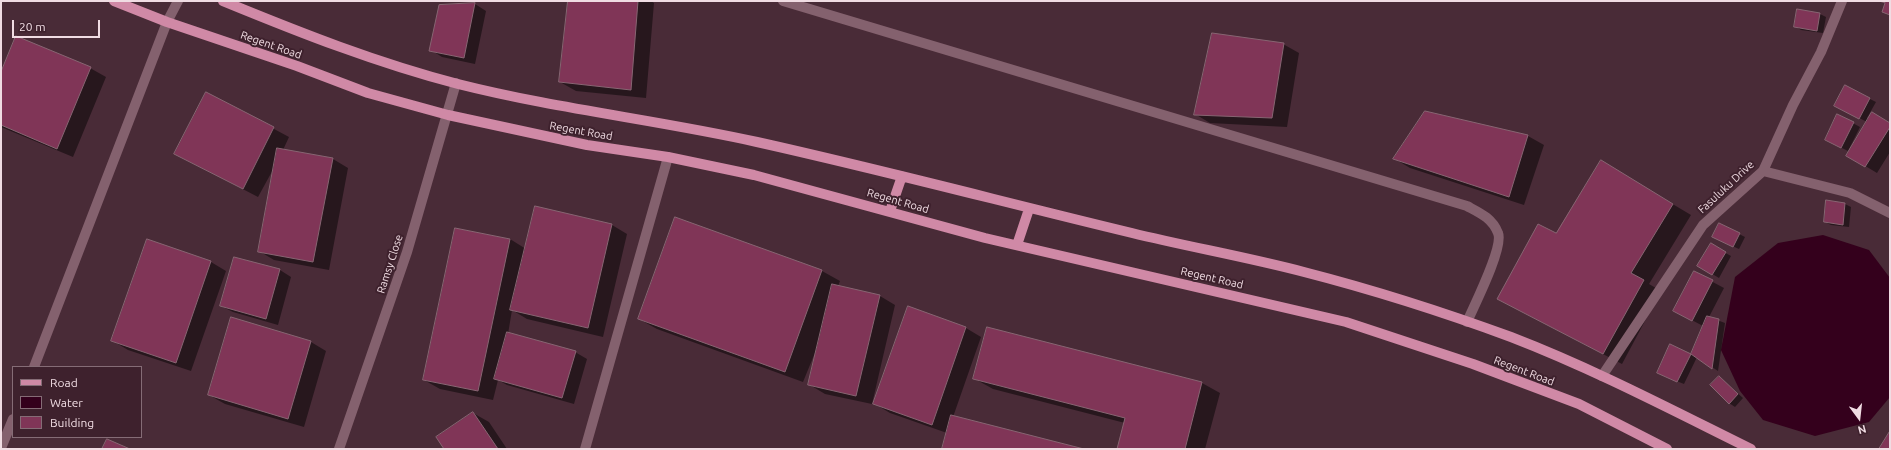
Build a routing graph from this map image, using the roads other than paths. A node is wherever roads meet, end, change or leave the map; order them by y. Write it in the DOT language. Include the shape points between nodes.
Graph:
graph roads {
  1 [pos="114,1"];
  2 [pos="178,1"];
  3 [pos="223,1"];
  4 [pos="783,1"];
  5 [pos="1842,1"];
  6 [pos="167,22"];
  7 [pos="456,83"];
  8 [pos="448,115"];
  9 [pos="668,157"];
  10 [pos="1763,171"];
  11 [pos="902,176"];
  12 [pos="1029,209"];
  13 [pos="890,211"];
  14 [pos="1890,213"];
  15 [pos="1017,245"];
  16 [pos="1467,322"];
  17 [pos="34,366"];
  18 [pos="1602,376"];
  19 [pos="12,421"];
  20 [pos="1,448"];
  21 [pos="339,449"];
  22 [pos="585,449"];
  23 [pos="1667,449"];
  24 [pos="1751,449"];
  1 -- 6 [label="main road, Regent Road"];
  2 -- 6 [label="street"];
  3 -- 7 [label="main road, Regent Road" via="378,62"];
  4 -- 16 [label="street" via="1467,206 1487,216 1499,234 1497,252"];
  5 -- 10 [label="street, Fasuluku Drive" via="1821,52"];
  6 -- 8 [label="main road, Regent Road" via="368,93"];
  6 -- 17 [label="street"];
  7 -- 8 [label="street, Ramsy Close"];
  7 -- 11 [label="main road, Regent Road" via="593,113 653,121 745,140"];
  8 -- 9 [label="main road, Regent Road" via="587,145"];
  8 -- 21 [label="street, Ramsy Close" via="407,252"];
  9 -- 13 [label="main road, Regent Road" via="754,175"];
  9 -- 22 [label="street"];
  10 -- 14 [label="street" via="1850,193"];
  10 -- 18 [label="street, Fasuluku Drive" via="1703,225"];
  11 -- 12 [label="main road, Regent Road"];
  11 -- 13 [label="main road"];
  12 -- 15 [label="main road"];
  12 -- 16 [label="main road, Regent Road" via="1300,271 1392,296"];
  13 -- 15 [label="main road, Regent Road"];
  15 -- 23 [label="main road, Regent Road" via="1346,322 1473,364 1579,404"];
  16 -- 18 [label="main road, Regent Road"];
  18 -- 24 [label="main road, Regent Road"];
  19 -- 20 [label="street"];
}
